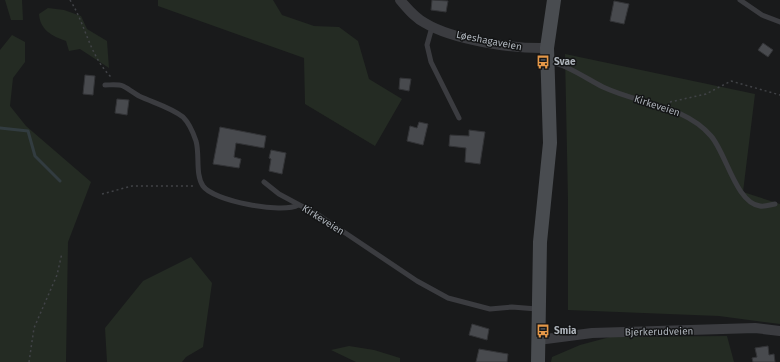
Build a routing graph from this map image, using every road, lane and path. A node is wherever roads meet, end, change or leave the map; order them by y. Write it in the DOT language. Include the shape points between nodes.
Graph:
graph roads {
  1 [pos="70,0"];
  2 [pos="400,0"];
  3 [pos="554,0"];
  4 [pos="740,0"];
  5 [pos="780,22"];
  6 [pos="432,27"];
  7 [pos="547,48"];
  8 [pos="547,63"];
  9 [pos="105,85"];
  10 [pos="123,86"];
  11 [pos="780,95"];
  12 [pos="666,109"];
  13 [pos="459,118"];
  14 [pos="264,182"];
  15 [pos="203,186"];
  16 [pos="102,194"];
  17 [pos="775,204"];
  18 [pos="298,205"];
  19 [pos="62,253"];
  20 [pos="538,309"];
  21 [pos="780,331"];
  22 [pos="538,340"];
  23 [pos="29,362"];
  24 [pos="538,362"];
  1 -- 10 [label="path" via="78,13 90,47 110,76"];
  2 -- 6 [label="street, Løeshagaveien" via="411,13"];
  3 -- 7 [label="main road"];
  4 -- 5 [label="lane"];
  6 -- 7 [label="street, Løeshagaveien" via="476,40 526,49"];
  6 -- 13 [label="lane" via="427,45 431,62"];
  7 -- 8 [label="main road"];
  8 -- 12 [label="lane, Kirkeveien" via="553,62 606,89"];
  8 -- 20 [label="main road" via="550,143 540,242"];
  9 -- 10 [label="lane"];
  10 -- 15 [label="lane" via="184,118 191,127 198,150 200,180"];
  11 -- 12 [label="path" via="731,81 706,94 669,102"];
  12 -- 17 [label="lane, Kirkeveien" via="684,115 710,134 721,150 742,194 749,202 759,206"];
  14 -- 18 [label="lane"];
  15 -- 16 [label="path" via="132,186"];
  15 -- 18 [label="lane, Kirkeveien" via="215,195 259,206 288,208"];
  18 -- 20 [label="lane, Kirkeveien" via="320,216 417,281 448,298 490,309"];
  19 -- 23 [label="path" via="34,328"];
  20 -- 22 [label="main road"];
  21 -- 22 [label="street, Bjerkerudveien" via="755,328 592,333"];
  22 -- 24 [label="main road"];
}
